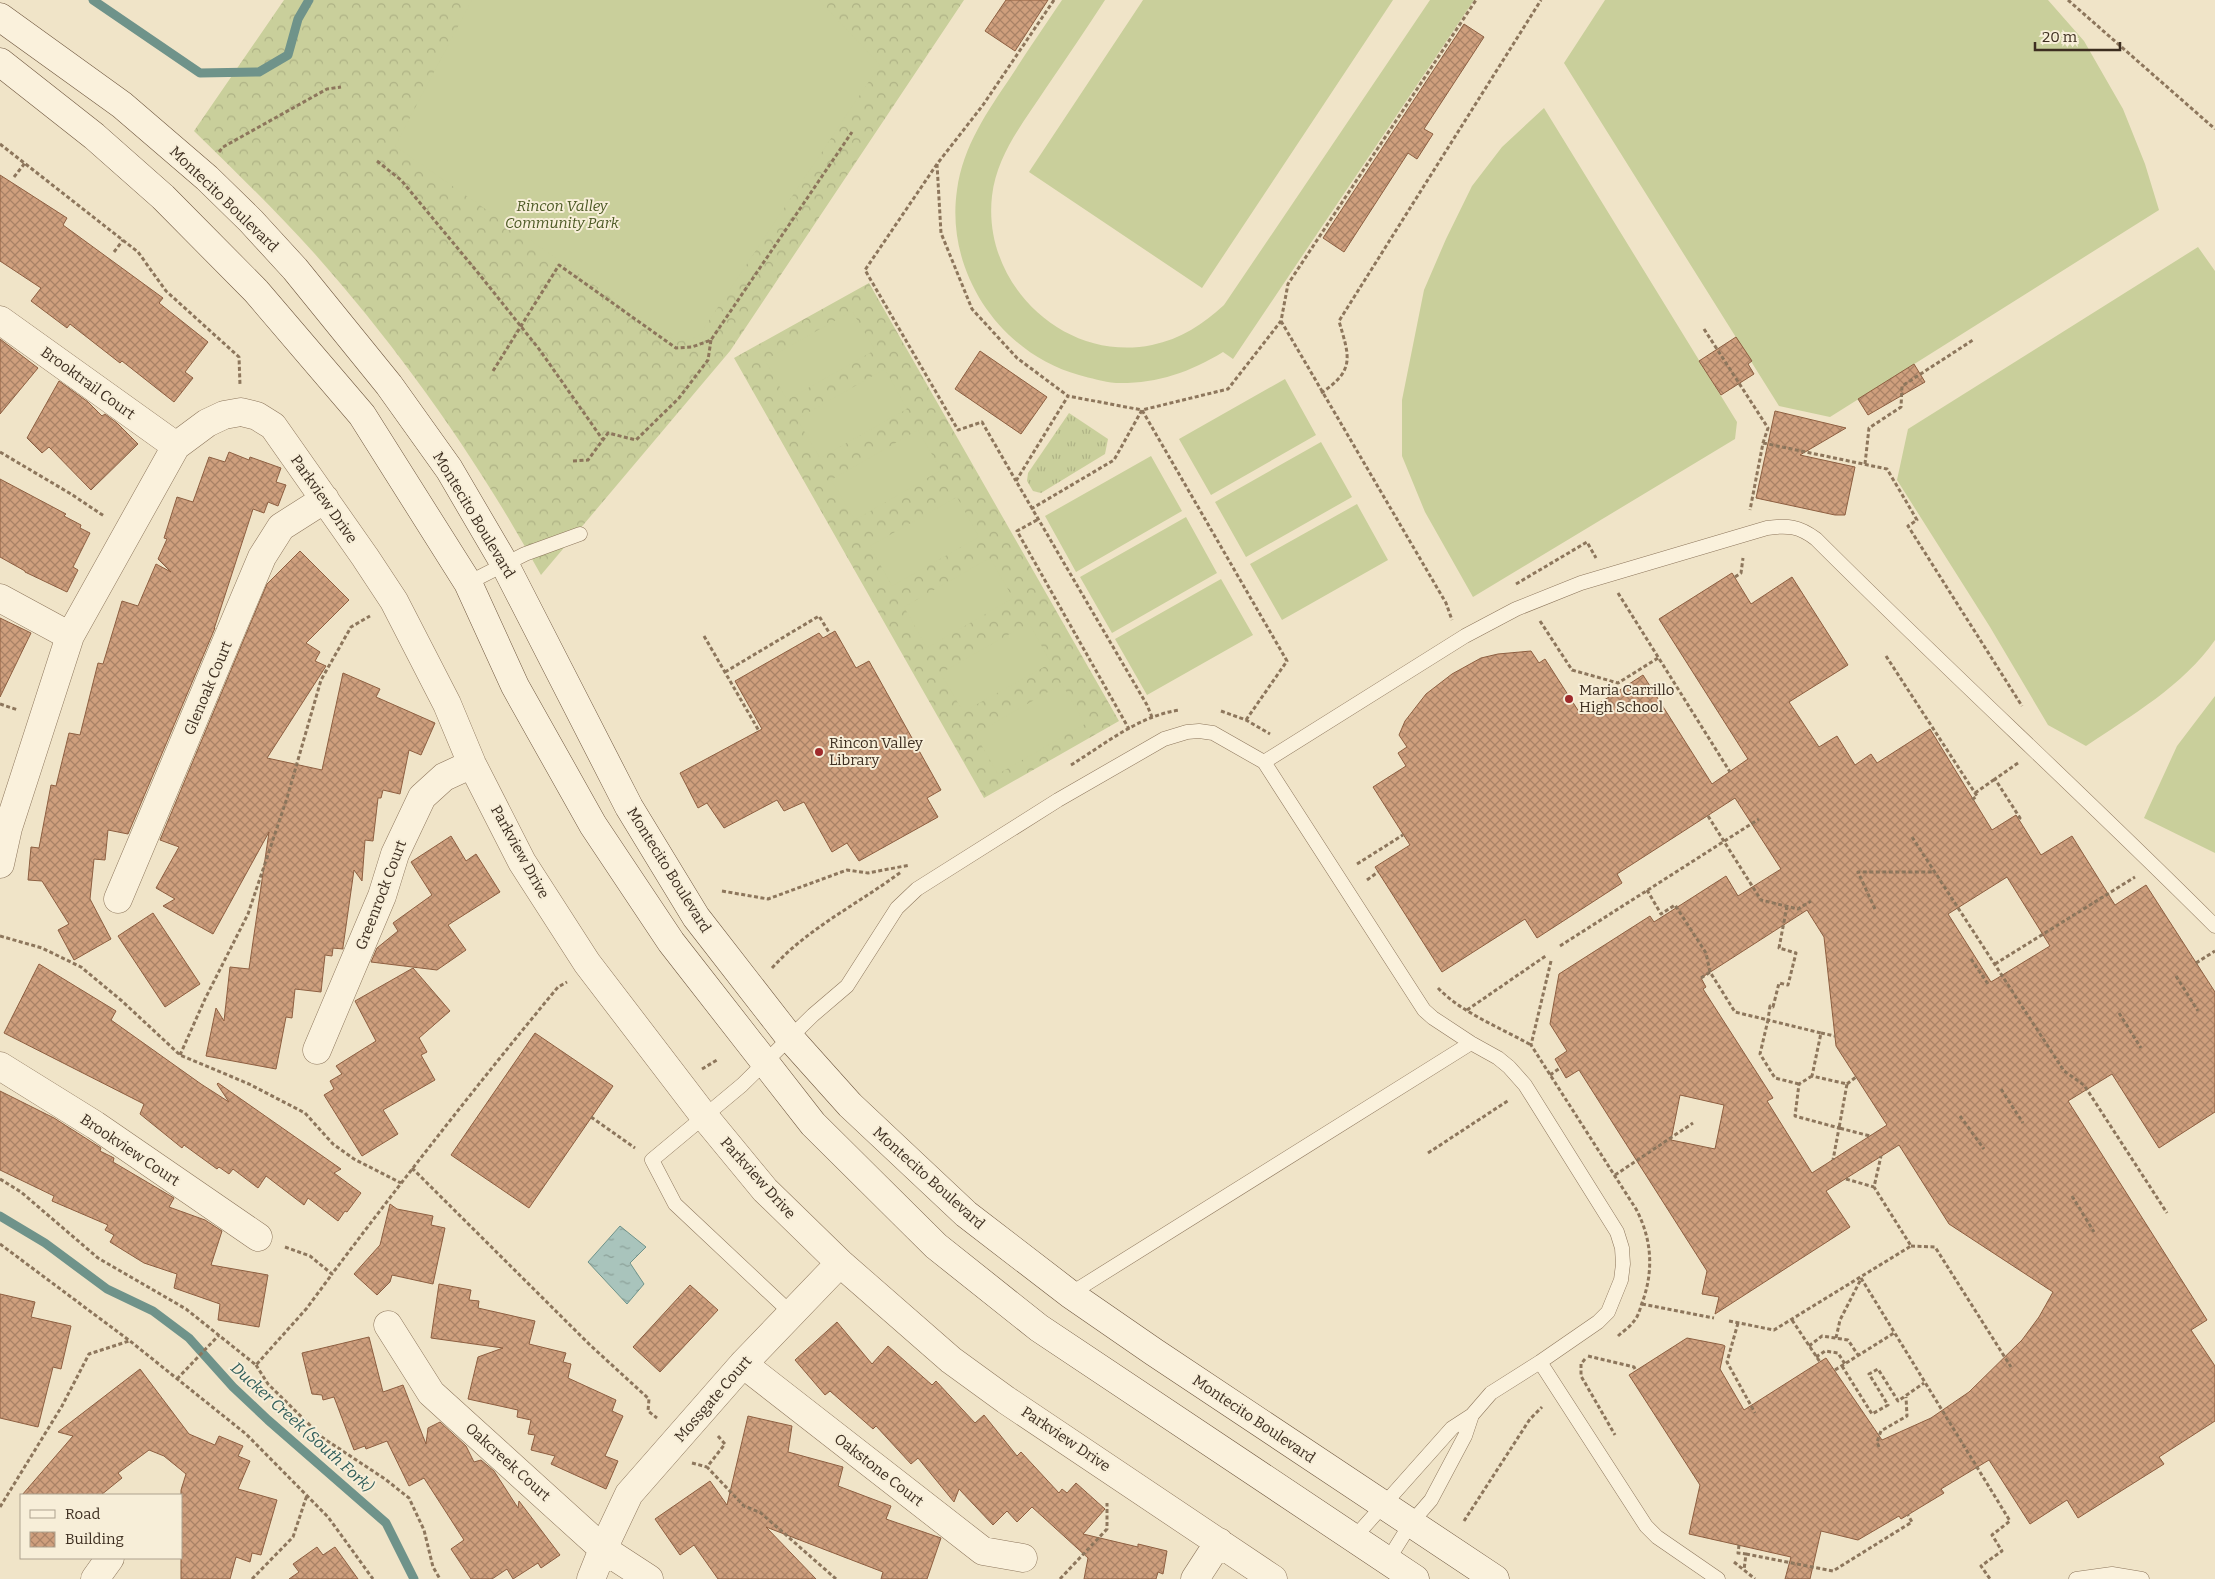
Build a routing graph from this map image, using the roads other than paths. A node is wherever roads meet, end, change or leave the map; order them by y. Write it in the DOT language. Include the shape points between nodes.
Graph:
graph roads {
  1 [pos="0,17"];
  2 [pos="0,62"];
  3 [pos="0,320"];
  4 [pos="176,446"];
  5 [pos="325,499"];
  6 [pos="580,534"];
  7 [pos="504,563"];
  8 [pos="468,583"];
  9 [pos="0,598"];
  10 [pos="70,636"];
  11 [pos="1264,762"];
  12 [pos="472,764"];
  13 [pos="4,827"];
  14 [pos="0,864"];
  15 [pos="118,899"];
  16 [pos="2215,926"];
  17 [pos="790,1038"];
  18 [pos="1470,1043"];
  19 [pos="317,1050"];
  20 [pos="765,1062"];
  21 [pos="0,1066"];
  22 [pos="704,1116"];
  23 [pos="258,1237"];
  24 [pos="840,1262"];
  25 [pos="1070,1294"];
  26 [pos="791,1314"];
  27 [pos="388,1326"];
  28 [pos="1540,1362"];
  29 [pos="743,1364"];
  30 [pos="1472,1415"];
  31 [pos="1382,1505"];
  32 [pos="1411,1523"];
  33 [pos="1354,1538"];
  34 [pos="1219,1542"];
  35 [pos="603,1549"];
  36 [pos="1023,1558"];
  37 [pos="109,1559"];
  38 [pos="1388,1560"];
  39 [pos="95,1579"];
  40 [pos="591,1579"];
  41 [pos="649,1579"];
  42 [pos="1195,1579"];
  43 [pos="1273,1579"];
  44 [pos="1415,1579"];
  45 [pos="1495,1579"];
  46 [pos="1718,1579"];
  47 [pos="2076,1579"];
  48 [pos="2142,1579"];
  1 -- 7 [label="street, Montecito Boulevard" via="122,105 187,160 251,221 295,269 389,385 449,469"];
  2 -- 8 [label="street" via="94,136 163,197 256,291 362,415"];
  3 -- 4 [label="street, Brooktrail Court"];
  4 -- 5 [label="street, Parkview Drive" via="207,423 224,415 241,412 257,416 272,426"];
  4 -- 10 [label="street"];
  5 -- 12 [label="street, Parkview Drive" via="394,601 447,704"];
  5 -- 15 [label="street, Glenoak Court" via="281,527 262,557"];
  6 -- 7 [label="lane"];
  7 -- 8 [label="lane"];
  7 -- 17 [label="street, Montecito Boulevard" via="629,807 696,917"];
  8 -- 20 [label="street" via="515,686 592,825 671,942"];
  9 -- 10 [label="street"];
  10 -- 13 [label="street"];
  11 -- 16 [label="lane" via="1480,627 1553,593 1746,534 1786,525 1816,538"];
  11 -- 17 [label="lane" via="1213,734 1187,732 1164,739 1058,800 909,896 897,908 847,986"];
  11 -- 18 [label="lane" via="1424,1010"];
  12 -- 19 [label="street, Greenrock Court" via="444,777 422,797 395,854 382,896"];
  12 -- 22 [label="street, Parkview Drive" via="522,862 591,968"];
  13 -- 14 [label="street"];
  17 -- 20 [label="lane"];
  17 -- 25 [label="street, Montecito Boulevard" via="850,1105 966,1214"];
  18 -- 25 [label="lane"];
  18 -- 28 [label="lane" via="1498,1058 1527,1088 1608,1217 1622,1248 1621,1280 1608,1312"];
  20 -- 22 [label="lane"];
  20 -- 33 [label="street" via="813,1124 936,1246 1039,1328"];
  21 -- 23 [label="street, Brookview Court" via="94,1125"];
  22 -- 24 [label="street, Parkview Drive" via="765,1190"];
  22 -- 26 [label="lane" via="652,1160 674,1204"];
  24 -- 26 [label="street, Mossgate Court"];
  24 -- 34 [label="street, Parkview Drive" via="951,1360"];
  25 -- 31 [label="street, Montecito Boulevard"];
  26 -- 29 [label="street, Mossgate Court"];
  27 -- 35 [label="street, Oakcreek Court" via="431,1393"];
  28 -- 30 [label="lane" via="1491,1393"];
  28 -- 46 [label="lane" via="1646,1526 1656,1537"];
  29 -- 35 [label="street, Mossgate Court" via="629,1494"];
  29 -- 36 [label="street, Oakstone Court" via="983,1551"];
  30 -- 31 [label="lane" via="1452,1428"];
  30 -- 32 [label="lane" via="1465,1436 1430,1500"];
  31 -- 32 [label="street, Montecito Boulevard"];
  31 -- 33 [label="lane"];
  32 -- 38 [label="lane"];
  32 -- 45 [label="street, Montecito Boulevard"];
  33 -- 38 [label="street"];
  34 -- 42 [label="street"];
  34 -- 43 [label="street, Parkview Drive"];
  35 -- 40 [label="street, Mossgate Court"];
  35 -- 41 [label="street, Oakcreek Court"];
  37 -- 39 [label="street"];
  38 -- 44 [label="street"];
  47 -- 48 [label="lane" via="2112,1574"];
}
